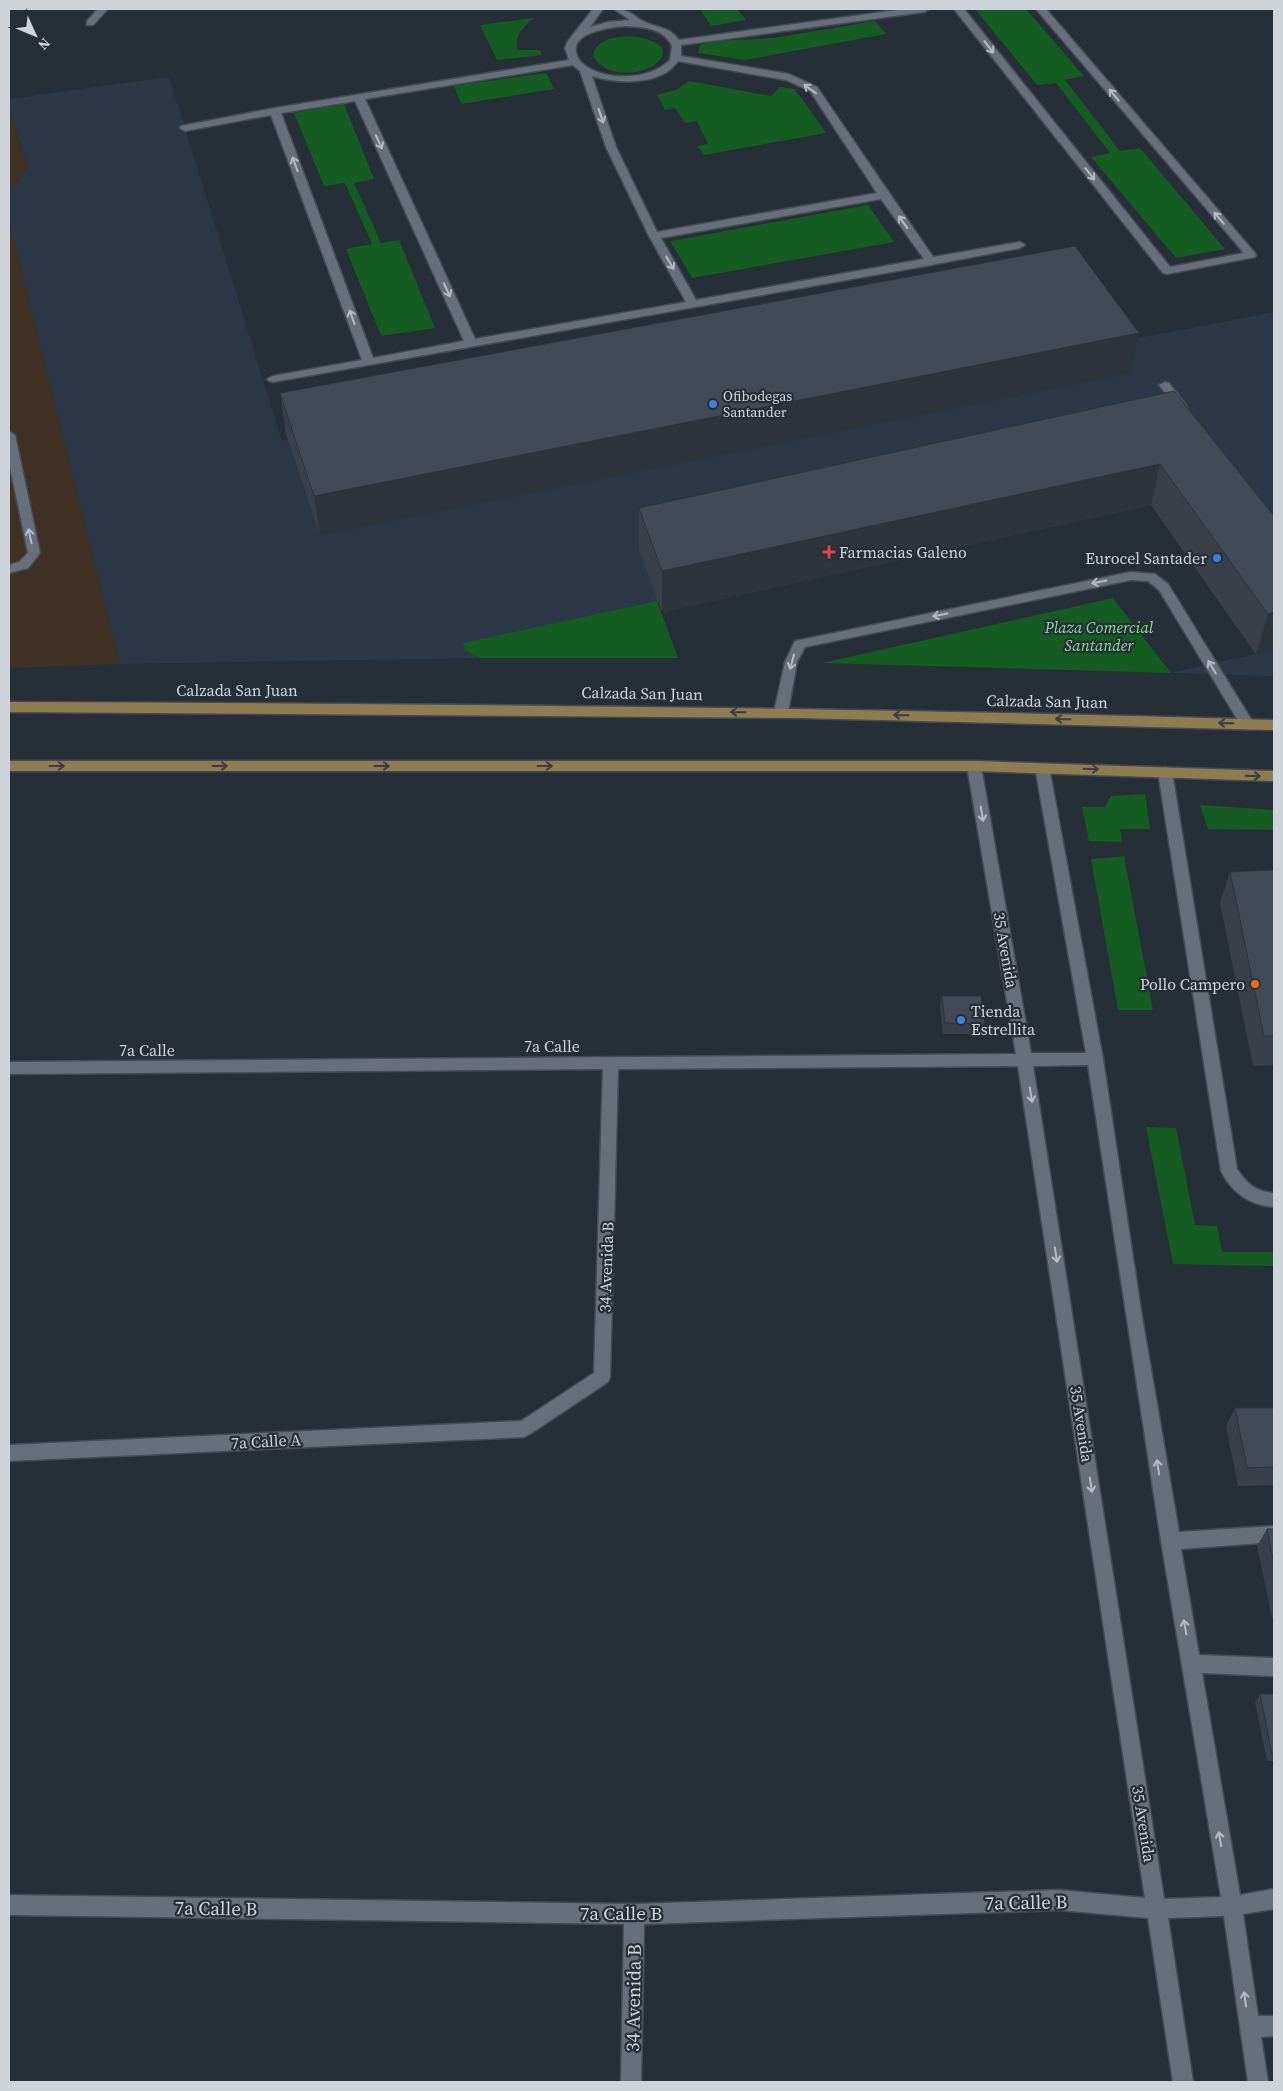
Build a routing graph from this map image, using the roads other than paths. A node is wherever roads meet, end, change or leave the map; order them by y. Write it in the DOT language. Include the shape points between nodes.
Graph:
graph roads {
  1 [pos="103,9"];
  2 [pos="598,9"];
  3 [pos="619,9"];
  4 [pos="924,9"];
  5 [pos="959,9"];
  6 [pos="1041,9"];
  7 [pos="90,23"];
  8 [pos="641,24"];
  9 [pos="580,34"];
  10 [pos="677,43"];
  11 [pos="677,58"];
  12 [pos="575,62"];
  13 [pos="585,70"];
  14 [pos="359,98"];
  15 [pos="276,111"];
  16 [pos="185,128"];
  17 [pos="884,195"];
  18 [pos="654,236"];
  19 [pos="1020,245"];
  20 [pos="931,262"];
  21 [pos="693,304"];
  22 [pos="472,344"];
  23 [pos="369,362"];
  24 [pos="274,380"];
  25 [pos="1164,385"];
  26 [pos="1188,415"];
  27 [pos="9,435"];
  28 [pos="9,569"];
  29 [pos="9,707"];
  30 [pos="782,712"];
  31 [pos="1247,724"];
  32 [pos="1274,725"];
  33 [pos="9,766"];
  34 [pos="974,766"];
  35 [pos="1042,767"];
  36 [pos="1165,772"];
  37 [pos="1274,776"];
  38 [pos="1025,1060"];
  39 [pos="1095,1060"];
  40 [pos="611,1063"];
  41 [pos="9,1068"];
  42 [pos="1274,1200"];
  43 [pos="524,1430"];
  44 [pos="9,1453"];
  45 [pos="1274,1534"];
  46 [pos="1170,1541"];
  47 [pos="1191,1664"];
  48 [pos="1274,1667"];
  49 [pos="1274,1899"];
  50 [pos="9,1905"];
  51 [pos="1232,1906"];
  52 [pos="1157,1909"];
  53 [pos="634,1914"];
  54 [pos="1274,2026"];
  55 [pos="1249,2027"];
  56 [pos="631,2082"];
  57 [pos="1183,2082"];
  58 [pos="1258,2082"];
  1 -- 7 [label="street"];
  2 -- 9 [label="street"];
  3 -- 8 [label="street"];
  4 -- 10 [label="street"];
  5 -- 6 [label="street, one-way" via="1166,270 1251,256"];
  8 -- 9 [label="street" via="608,24"];
  8 -- 10 [label="street" via="664,31"];
  9 -- 12 [label="street" via="572,43 570,53"];
  10 -- 11 [label="street"];
  11 -- 13 [label="street" via="660,72 630,78 613,78"];
  17 -- 11 [label="street, one-way" via="814,89 789,77"];
  12 -- 13 [label="street"];
  12 -- 14 [label="street"];
  13 -- 18 [label="street, one-way" via="611,148"];
  14 -- 15 [label="street"];
  14 -- 22 [label="street, one-way"];
  15 -- 16 [label="street"];
  23 -- 15 [label="street, one-way"];
  17 -- 18 [label="street"];
  20 -- 17 [label="street, one-way"];
  18 -- 21 [label="street, one-way"];
  19 -- 20 [label="street"];
  20 -- 21 [label="street"];
  21 -- 22 [label="street"];
  22 -- 23 [label="street"];
  23 -- 24 [label="street"];
  25 -- 26 [label="street"];
  28 -- 27 [label="street, one-way" via="29,561 34,553"];
  30 -- 29 [label="main road, Calzada San Juan, one-way"];
  31 -- 30 [label="main road, Calzada San Juan, one-way"];
  31 -- 30 [label="street, one-way" via="1164,587 1151,577 1131,576 800,644 791,662"];
  31 -- 32 [label="main road, Calzada San Juan"];
  33 -- 34 [label="main road, one-way"];
  34 -- 35 [label="main road"];
  34 -- 38 [label="street, 35 Avenida, one-way"];
  35 -- 36 [label="main road, one-way"];
  35 -- 39 [label="street"];
  36 -- 37 [label="main road, one-way"];
  36 -- 42 [label="street" via="1228,1171 1240,1188 1260,1200"];
  38 -- 39 [label="street, 7a Calle"];
  38 -- 40 [label="street, 7a Calle"];
  38 -- 52 [label="street, 35 Avenida, one-way"];
  46 -- 39 [label="street, one-way"];
  40 -- 41 [label="street, 7a Calle"];
  40 -- 43 [label="street, 34 Avenida B" via="602,1377"];
  43 -- 44 [label="street, 7a Calle A"];
  45 -- 46 [label="street"];
  47 -- 46 [label="street, one-way"];
  47 -- 48 [label="street"];
  51 -- 47 [label="street, one-way"];
  49 -- 51 [label="street, 7a Calle B"];
  50 -- 53 [label="street, 7a Calle B"];
  51 -- 52 [label="street, 7a Calle B"];
  55 -- 51 [label="street, one-way"];
  52 -- 53 [label="street, 7a Calle B" via="1059,1900"];
  52 -- 57 [label="street, 35 Avenida"];
  53 -- 56 [label="street, 34 Avenida B"];
  54 -- 55 [label="street"];
  55 -- 58 [label="street"];
}
